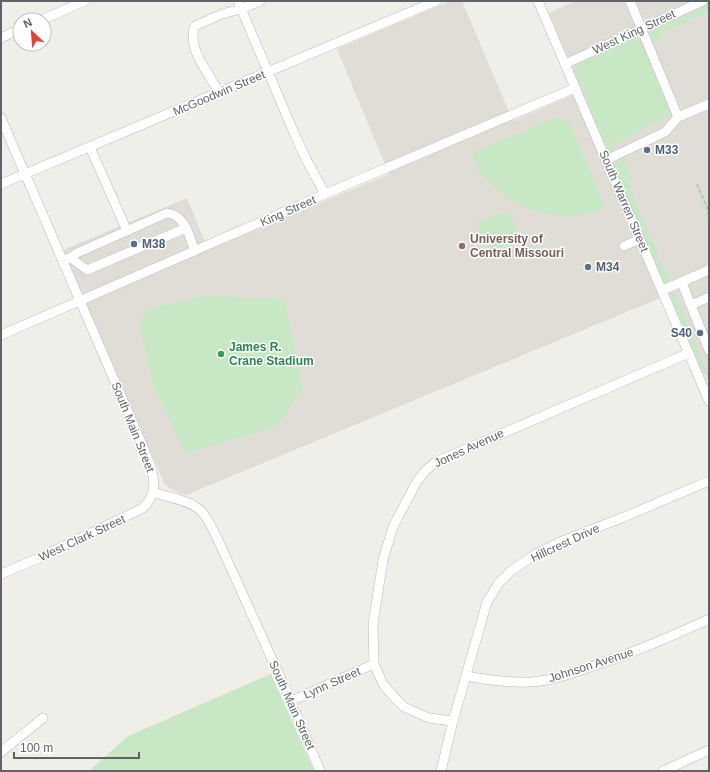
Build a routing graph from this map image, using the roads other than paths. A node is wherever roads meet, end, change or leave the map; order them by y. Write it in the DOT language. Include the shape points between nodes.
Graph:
graph roads {
  1 [pos="85,1"];
  2 [pos="260,1"];
  3 [pos="436,1"];
  4 [pos="538,1"];
  5 [pos="630,1"];
  6 [pos="703,1"];
  7 [pos="239,5"];
  8 [pos="52,15"];
  9 [pos="641,28"];
  10 [pos="12,33"];
  11 [pos="1,38"];
  12 [pos="565,64"];
  13 [pos="269,72"];
  14 [pos="576,88"];
  15 [pos="219,93"];
  16 [pos="709,104"];
  17 [pos="1,118"];
  18 [pos="678,118"];
  19 [pos="90,146"];
  20 [pos="606,160"];
  21 [pos="26,174"];
  22 [pos="1,184"];
  23 [pos="325,194"];
  24 [pos="186,228"];
  25 [pos="127,231"];
  26 [pos="640,239"];
  27 [pos="624,246"];
  28 [pos="195,251"];
  29 [pos="67,260"];
  30 [pos="709,270"];
  31 [pos="682,283"];
  32 [pos="663,290"];
  33 [pos="709,297"];
  34 [pos="80,300"];
  35 [pos="691,305"];
  36 [pos="1,334"];
  37 [pos="709,350"];
  38 [pos="689,353"];
  39 [pos="705,381"];
  40 [pos="709,400"];
  41 [pos="709,481"];
  42 [pos="153,492"];
  43 [pos="1,574"];
  44 [pos="709,621"];
  45 [pos="374,664"];
  46 [pos="466,676"];
  47 [pos="290,701"];
  48 [pos="43,718"];
  49 [pos="453,721"];
  50 [pos="709,750"];
  51 [pos="1,752"];
  52 [pos="320,771"];
  53 [pos="441,771"];
  54 [pos="663,771"];
  1 -- 8 [label="street"];
  2 -- 7 [label="street"];
  3 -- 13 [label="street, McGoodwin Street"];
  4 -- 12 [label="street, South Warren Street"];
  5 -- 9 [label="street"];
  6 -- 9 [label="street, West King Street"];
  7 -- 13 [label="street"];
  7 -- 15 [label="street" via="195,26 194,29 194,46"];
  9 -- 12 [label="street, West King Street"];
  9 -- 18 [label="street"];
  10 -- 11 [label="street"];
  12 -- 14 [label="street, South Warren Street"];
  13 -- 15 [label="street, McGoodwin Street"];
  13 -- 23 [label="street" via="300,146"];
  14 -- 20 [label="street, South Warren Street"];
  14 -- 23 [label="street, King Street"];
  15 -- 19 [label="street, McGoodwin Street"];
  16 -- 18 [label="street"];
  17 -- 21 [label="street, South Main Street"];
  18 -- 20 [label="street" via="665,132"];
  19 -- 21 [label="street, McGoodwin Street"];
  19 -- 25 [label="street"];
  20 -- 26 [label="street, South Warren Street"];
  21 -- 22 [label="street, McGoodwin Street"];
  21 -- 29 [label="street, South Main Street"];
  23 -- 28 [label="street, King Street"];
  24 -- 25 [label="street" via="178,216 167,213"];
  24 -- 28 [label="street"];
  24 -- 29 [label="street" via="87,270"];
  25 -- 29 [label="street"];
  26 -- 27 [label="street"];
  26 -- 32 [label="street, South Warren Street"];
  28 -- 34 [label="street, King Street"];
  29 -- 34 [label="street, South Main Street"];
  30 -- 31 [label="street"];
  31 -- 32 [label="street"];
  31 -- 35 [label="street"];
  32 -- 38 [label="street, South Warren Street"];
  33 -- 35 [label="street"];
  34 -- 36 [label="street, King Street"];
  34 -- 42 [label="street, South Main Street" via="154,475"];
  35 -- 37 [label="street"];
  38 -- 39 [label="street, South Warren Street"];
  38 -- 45 [label="street, Jones Avenue" via="436,462 426,470 392,527 383,560 372,624"];
  39 -- 40 [label="street, South Warren Street"];
  41 -- 46 [label="street, Hillcrest Drive" via="560,542 534,555 511,571 499,583 487,602"];
  42 -- 43 [label="street, West Clark Street" via="148,504 137,512"];
  42 -- 47 [label="street, South Main Street" via="187,502 200,510 206,518"];
  44 -- 46 [label="street, Johnson Avenue" via="614,659 547,680 496,682"];
  45 -- 47 [label="street, Lynn Street"];
  45 -- 49 [label="street, Jones Avenue" via="383,684 404,707 429,718"];
  46 -- 49 [label="street, Hillcrest Drive"];
  47 -- 52 [label="street, South Main Street"];
  48 -- 51 [label="street"];
  49 -- 53 [label="street, Hillcrest Drive"];
  50 -- 54 [label="street"];
}
